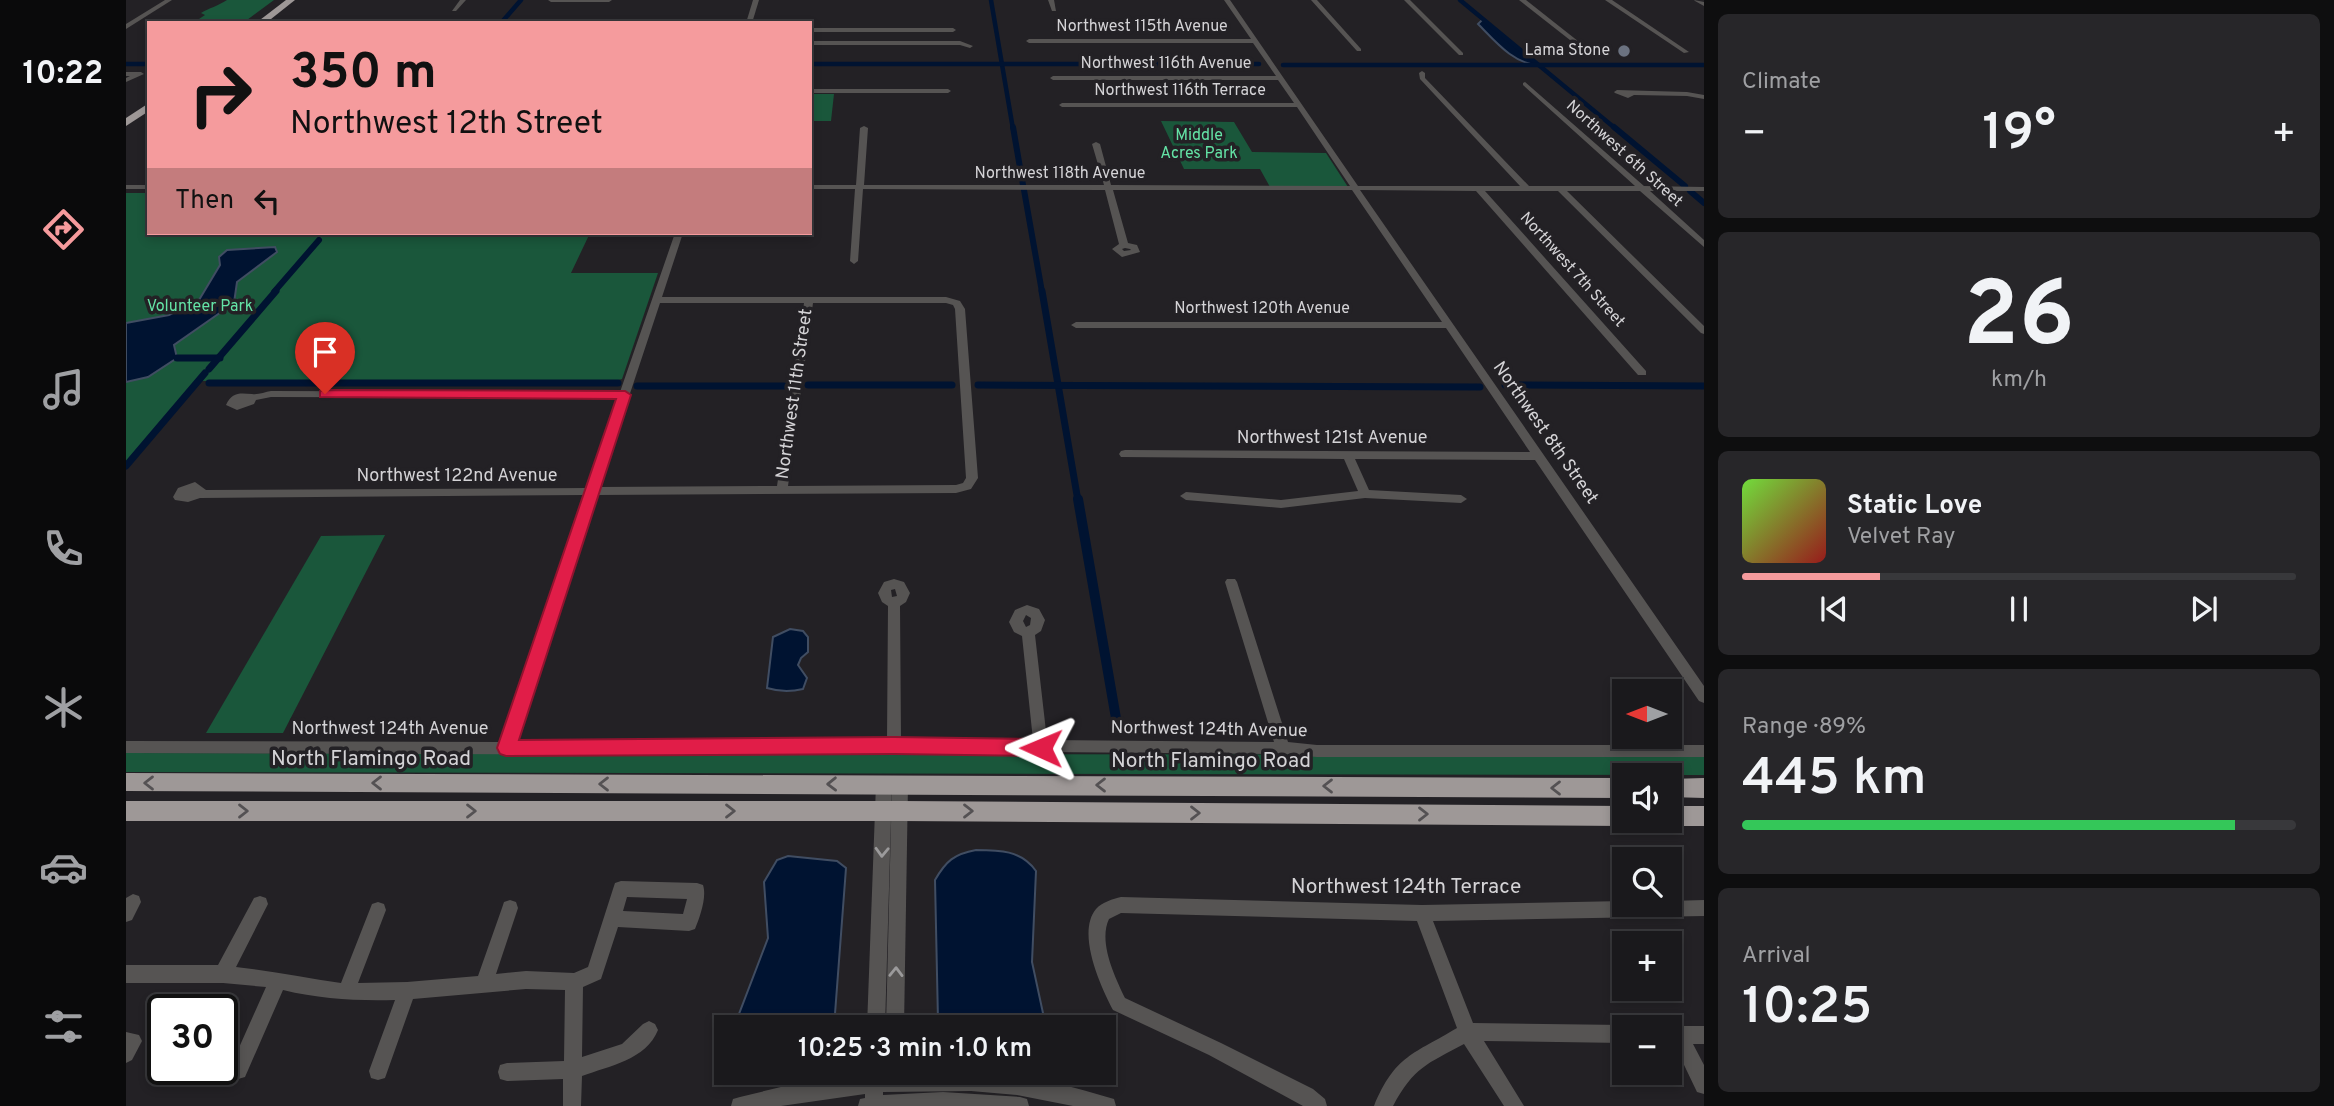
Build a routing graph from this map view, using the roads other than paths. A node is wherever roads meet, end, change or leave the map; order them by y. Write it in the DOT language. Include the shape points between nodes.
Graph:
graph roads {
  1 [pos="169,0"];
  2 [pos="282,0"];
  3 [pos="291,0"];
  4 [pos="463,0"];
  5 [pos="551,0"];
  6 [pos="609,0"];
  7 [pos="756,0"];
  8 [pos="1051,0"];
  9 [pos="1227,0"];
  10 [pos="1314,0"];
  11 [pos="1407,0"];
  12 [pos="1522,0"];
  13 [pos="1608,0"];
  14 [pos="1697,0"];
  15 [pos="1704,4"];
  16 [pos="454,10"];
  17 [pos="1054,10"];
  18 [pos="254,21"];
  19 [pos="263,21"];
  20 [pos="750,21"];
  21 [pos="126,27"];
  22 [pos="812,30"];
  23 [pos="953,30"];
  24 [pos="1029,41"];
  25 [pos="1255,41"];
  26 [pos="812,43"];
  27 [pos="970,46"];
  28 [pos="1359,50"];
  29 [pos="1586,50"];
  30 [pos="1686,52"];
  31 [pos="1461,54"];
  32 [pos="1422,73"];
  33 [pos="126,74"];
  34 [pos="1053,78"];
  35 [pos="1280,78"];
  36 [pos="126,80"];
  37 [pos="1525,84"];
  38 [pos="812,91"];
  39 [pos="948,91"];
  40 [pos="1632,93"];
  41 [pos="1704,97"];
  42 [pos="147,99"];
  43 [pos="1062,105"];
  44 [pos="1297,105"];
  45 [pos="147,108"];
  46 [pos="126,115"];
  47 [pos="126,123"];
  48 [pos="864,128"];
  49 [pos="1096,144"];
  50 [pos="126,187"];
  51 [pos="147,187"];
  52 [pos="812,187"];
  53 [pos="859,188"];
  54 [pos="1108,188"];
  55 [pos="1355,188"];
  56 [pos="1478,188"];
  57 [pos="1526,188"];
  58 [pos="1561,188"];
  59 [pos="1642,189"];
  60 [pos="1704,189"];
  61 [pos="678,235"];
  62 [pos="1704,244"];
  63 [pos="1124,245"];
  64 [pos="854,261"];
  65 [pos="809,299"];
  66 [pos="656,300"];
  67 [pos="1076,325"];
  68 [pos="1448,325"];
  69 [pos="1704,331"];
  70 [pos="1642,373"];
  71 [pos="625,395"];
  72 [pos="252,398"];
  73 [pos="1125,454"];
  74 [pos="1348,456"];
  75 [pos="1539,456"];
  76 [pos="782,488"];
  77 [pos="592,492"];
  78 [pos="198,494"];
  79 [pos="1365,494"];
  80 [pos="1186,496"];
  81 [pos="1461,499"];
  82 [pos="1231,582"];
  83 [pos="894,601"];
  84 [pos="1028,631"];
  85 [pos="1704,697"];
  86 [pos="894,746"];
  87 [pos="126,747"];
  88 [pos="506,748"];
  89 [pos="1041,748"];
  90 [pos="1283,748"];
  91 [pos="1704,751"];
  92 [pos="126,782"];
  93 [pos="892,784"];
  94 [pos="1612,788"];
  95 [pos="1682,788"];
  96 [pos="1704,789"];
  97 [pos="126,811"];
  98 [pos="891,811"];
  99 [pos="1612,816"];
  100 [pos="1682,816"];
  101 [pos="1704,816"];
  102 [pos="260,904"];
  103 [pos="510,908"];
  104 [pos="1704,908"];
  105 [pos="378,910"];
  106 [pos="1422,913"];
  107 [pos="612,918"];
  108 [pos="126,974"];
  109 [pos="223,974"];
  110 [pos="278,980"];
  111 [pos="574,982"];
  112 [pos="484,984"];
  113 [pos="407,991"];
  114 [pos="346,992"];
  115 [pos="877,1015"];
  116 [pos="895,1015"];
  117 [pos="649,1030"];
  118 [pos="1467,1032"];
  119 [pos="1612,1034"];
  120 [pos="1682,1035"];
  121 [pos="1704,1035"];
  122 [pos="126,1041"];
  123 [pos="1682,1048"];
  124 [pos="126,1054"];
  125 [pos="238,1070"];
  126 [pos="571,1070"];
  127 [pos="378,1071"];
  128 [pos="507,1072"];
  129 [pos="840,1085"];
  130 [pos="877,1085"];
  131 [pos="891,1085"];
  132 [pos="993,1085"];
  133 [pos="1704,1085"];
  134 [pos="884,1104"];
  135 [pos="572,1106"];
  136 [pos="740,1106"];
  137 [pos="867,1106"];
  138 [pos="1020,1106"];
  139 [pos="1107,1106"];
  140 [pos="1318,1106"];
  141 [pos="1383,1106"];
  142 [pos="1516,1106"];
  1 -- 21 [label="street"];
  2 -- 18 [label="highway"];
  3 -- 19 [label="highway"];
  4 -- 16 [label="street"];
  5 -- 6 [label="street"];
  7 -- 20 [label="street"];
  8 -- 17 [label="street"];
  9 -- 25 [label="street, Northwest 8th Street"];
  10 -- 28 [label="street"];
  11 -- 31 [label="street"];
  12 -- 29 [label="street"];
  13 -- 30 [label="street"];
  14 -- 15 [label="street"];
  22 -- 23 [label="street"];
  24 -- 25 [label="street, Northwest 115th Avenue"];
  25 -- 35 [label="street, Northwest 8th Street"];
  26 -- 27 [label="street"];
  32 -- 57 [label="street"];
  33 -- 36 [label="street" via="141,74"];
  34 -- 35 [label="street, Northwest 116th Avenue"];
  35 -- 44 [label="street, Northwest 8th Street"];
  37 -- 59 [label="street, Northwest 6th Street"];
  38 -- 39 [label="street"];
  40 -- 41 [label="street"];
  42 -- 46 [label="highway"];
  43 -- 44 [label="street, Northwest 116th Terrace"];
  44 -- 55 [label="street, Northwest 8th Street"];
  45 -- 47 [label="highway"];
  48 -- 53 [label="street"];
  49 -- 54 [label="street"];
  50 -- 51 [label="street"];
  52 -- 53 [label="street, Northwest 118th Avenue"];
  53 -- 54 [label="street, Northwest 118th Avenue"];
  53 -- 64 [label="street"];
  54 -- 55 [label="street, Northwest 118th Avenue"];
  54 -- 63 [label="street"];
  55 -- 56 [label="street, Northwest 118th Avenue"];
  55 -- 68 [label="street, Northwest 8th Street"];
  56 -- 57 [label="street, Northwest 118th Avenue"];
  56 -- 70 [label="street, Northwest 7th Street"];
  57 -- 58 [label="street, Northwest 118th Avenue"];
  58 -- 59 [label="street, Northwest 118th Avenue"];
  58 -- 69 [label="street"];
  59 -- 60 [label="street, Northwest 118th Avenue"];
  59 -- 62 [label="street, Northwest 6th Street"];
  61 -- 66 [label="street"];
  65 -- 66 [label="street"];
  65 -- 76 [label="street, Northwest 11th Street"];
  65 -- 76 [label="street, Northwest 122nd Avenue" via="957,303 972,478 967,486 956,489"];
  66 -- 71 [label="street"];
  67 -- 68 [label="street, Northwest 120th Avenue"];
  68 -- 75 [label="street, Northwest 8th Street"];
  71 -- 72 [label="street" via="271,394"];
  71 -- 77 [label="street"];
  73 -- 74 [label="street, Northwest 121st Avenue"];
  74 -- 75 [label="street, Northwest 121st Avenue"];
  74 -- 79 [label="street"];
  75 -- 85 [label="street, Northwest 8th Street"];
  76 -- 77 [label="street, Northwest 122nd Avenue"];
  77 -- 78 [label="street, Northwest 122nd Avenue"];
  77 -- 88 [label="street"];
  79 -- 80 [label="street" via="1281,504"];
  79 -- 81 [label="street"];
  82 -- 90 [label="street"];
  83 -- 86 [label="street"];
  84 -- 89 [label="street"];
  86 -- 88 [label="street, Northwest 124th Avenue"];
  86 -- 89 [label="street, Northwest 124th Avenue"];
  87 -- 88 [label="street, Northwest 124th Avenue"];
  89 -- 90 [label="street, Northwest 124th Avenue"];
  90 -- 91 [label="street, Northwest 124th Avenue"];
  93 -- 92 [label="highway, North Flamingo Road, one-way"];
  94 -- 93 [label="highway, North Flamingo Road, one-way"];
  93 -- 98 [label="street"];
  95 -- 96 [label="highway"];
  97 -- 98 [label="highway, one-way"];
  98 -- 99 [label="highway, one-way"];
  98 -- 115 [label="street, one-way"];
  116 -- 98 [label="street, one-way"];
  100 -- 101 [label="highway"];
  102 -- 109 [label="street"];
  103 -- 112 [label="street"];
  104 -- 106 [label="street, Northwest 124th Terrace"];
  105 -- 114 [label="street"];
  106 -- 118 [label="street"];
  106 -- 140 [label="street, Northwest 124th Terrace" via="1121,905 1108,909 1099,920 1098,943 1119,1004 1216,1049"];
  107 -- 107 [label="street" via="621,889 697,891 689,923"];
  107 -- 111 [label="street" via="595,973"];
  108 -- 109 [label="street"];
  109 -- 110 [label="street"];
  110 -- 114 [label="street"];
  110 -- 125 [label="street"];
  111 -- 112 [label="street"];
  111 -- 126 [label="street"];
  112 -- 113 [label="street"];
  113 -- 114 [label="street"];
  113 -- 127 [label="street"];
  117 -- 126 [label="street" via="628,1051"];
  118 -- 119 [label="street"];
  118 -- 141 [label="street" via="1402,1074"];
  118 -- 142 [label="street"];
  120 -- 121 [label="street"];
  122 -- 124 [label="street" via="133,1041"];
  123 -- 133 [label="street"];
  126 -- 128 [label="street"];
  126 -- 135 [label="street"];
  129 -- 136 [label="street"];
  130 -- 134 [label="street"];
  131 -- 134 [label="street"];
  132 -- 139 [label="street"];
  134 -- 137 [label="street"];
  134 -- 138 [label="street" via="943,1101"];
}
